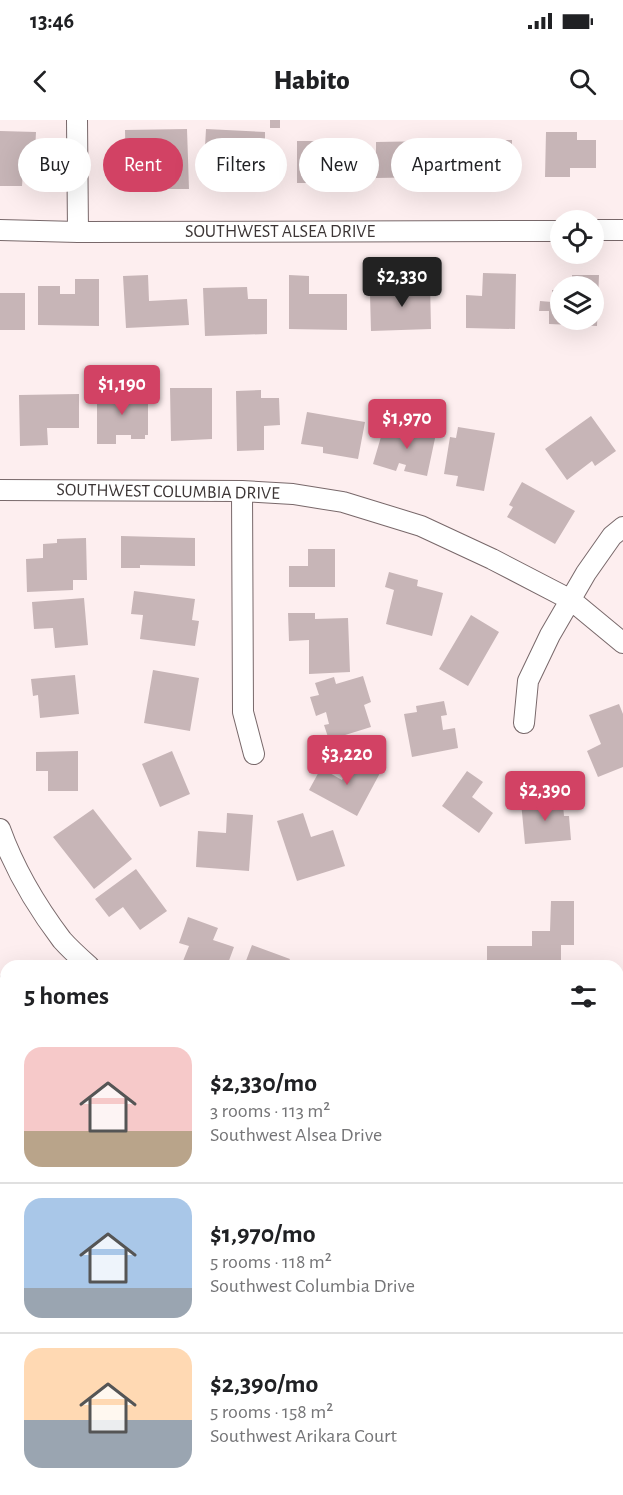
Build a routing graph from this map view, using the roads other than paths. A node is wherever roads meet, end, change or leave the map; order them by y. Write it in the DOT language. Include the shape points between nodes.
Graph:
graph roads {
  1 [pos="77,120"];
  2 [pos="0,230"];
  3 [pos="604,230"];
  4 [pos="623,230"];
  5 [pos="550,231"];
  6 [pos="78,232"];
  7 [pos="0,490"];
  8 [pos="242,491"];
  9 [pos="623,527"];
  10 [pos="571,600"];
  11 [pos="623,643"];
  12 [pos="524,723"];
  13 [pos="254,754"];
  14 [pos="0,829"];
  15 [pos="83,960"];
  1 -- 6 [label="street"];
  2 -- 6 [label="street, SOUTHWEST ALSEA DRIVE"];
  3 -- 4 [label="street"];
  5 -- 6 [label="street, SOUTHWEST ALSEA DRIVE"];
  7 -- 8 [label="street, SOUTHWEST COLUMBIA DRIVE"];
  8 -- 10 [label="street, SOUTHWEST COLUMBIA DRIVE" via="343,502 421,526"];
  8 -- 13 [label="street" via="243,712"];
  9 -- 10 [label="street" via="612,536"];
  10 -- 11 [label="street, SOUTHWEST COLUMBIA DRIVE"];
  10 -- 12 [label="street" via="528,681"];
  14 -- 15 [label="street" via="29,889 63,941"];
}
